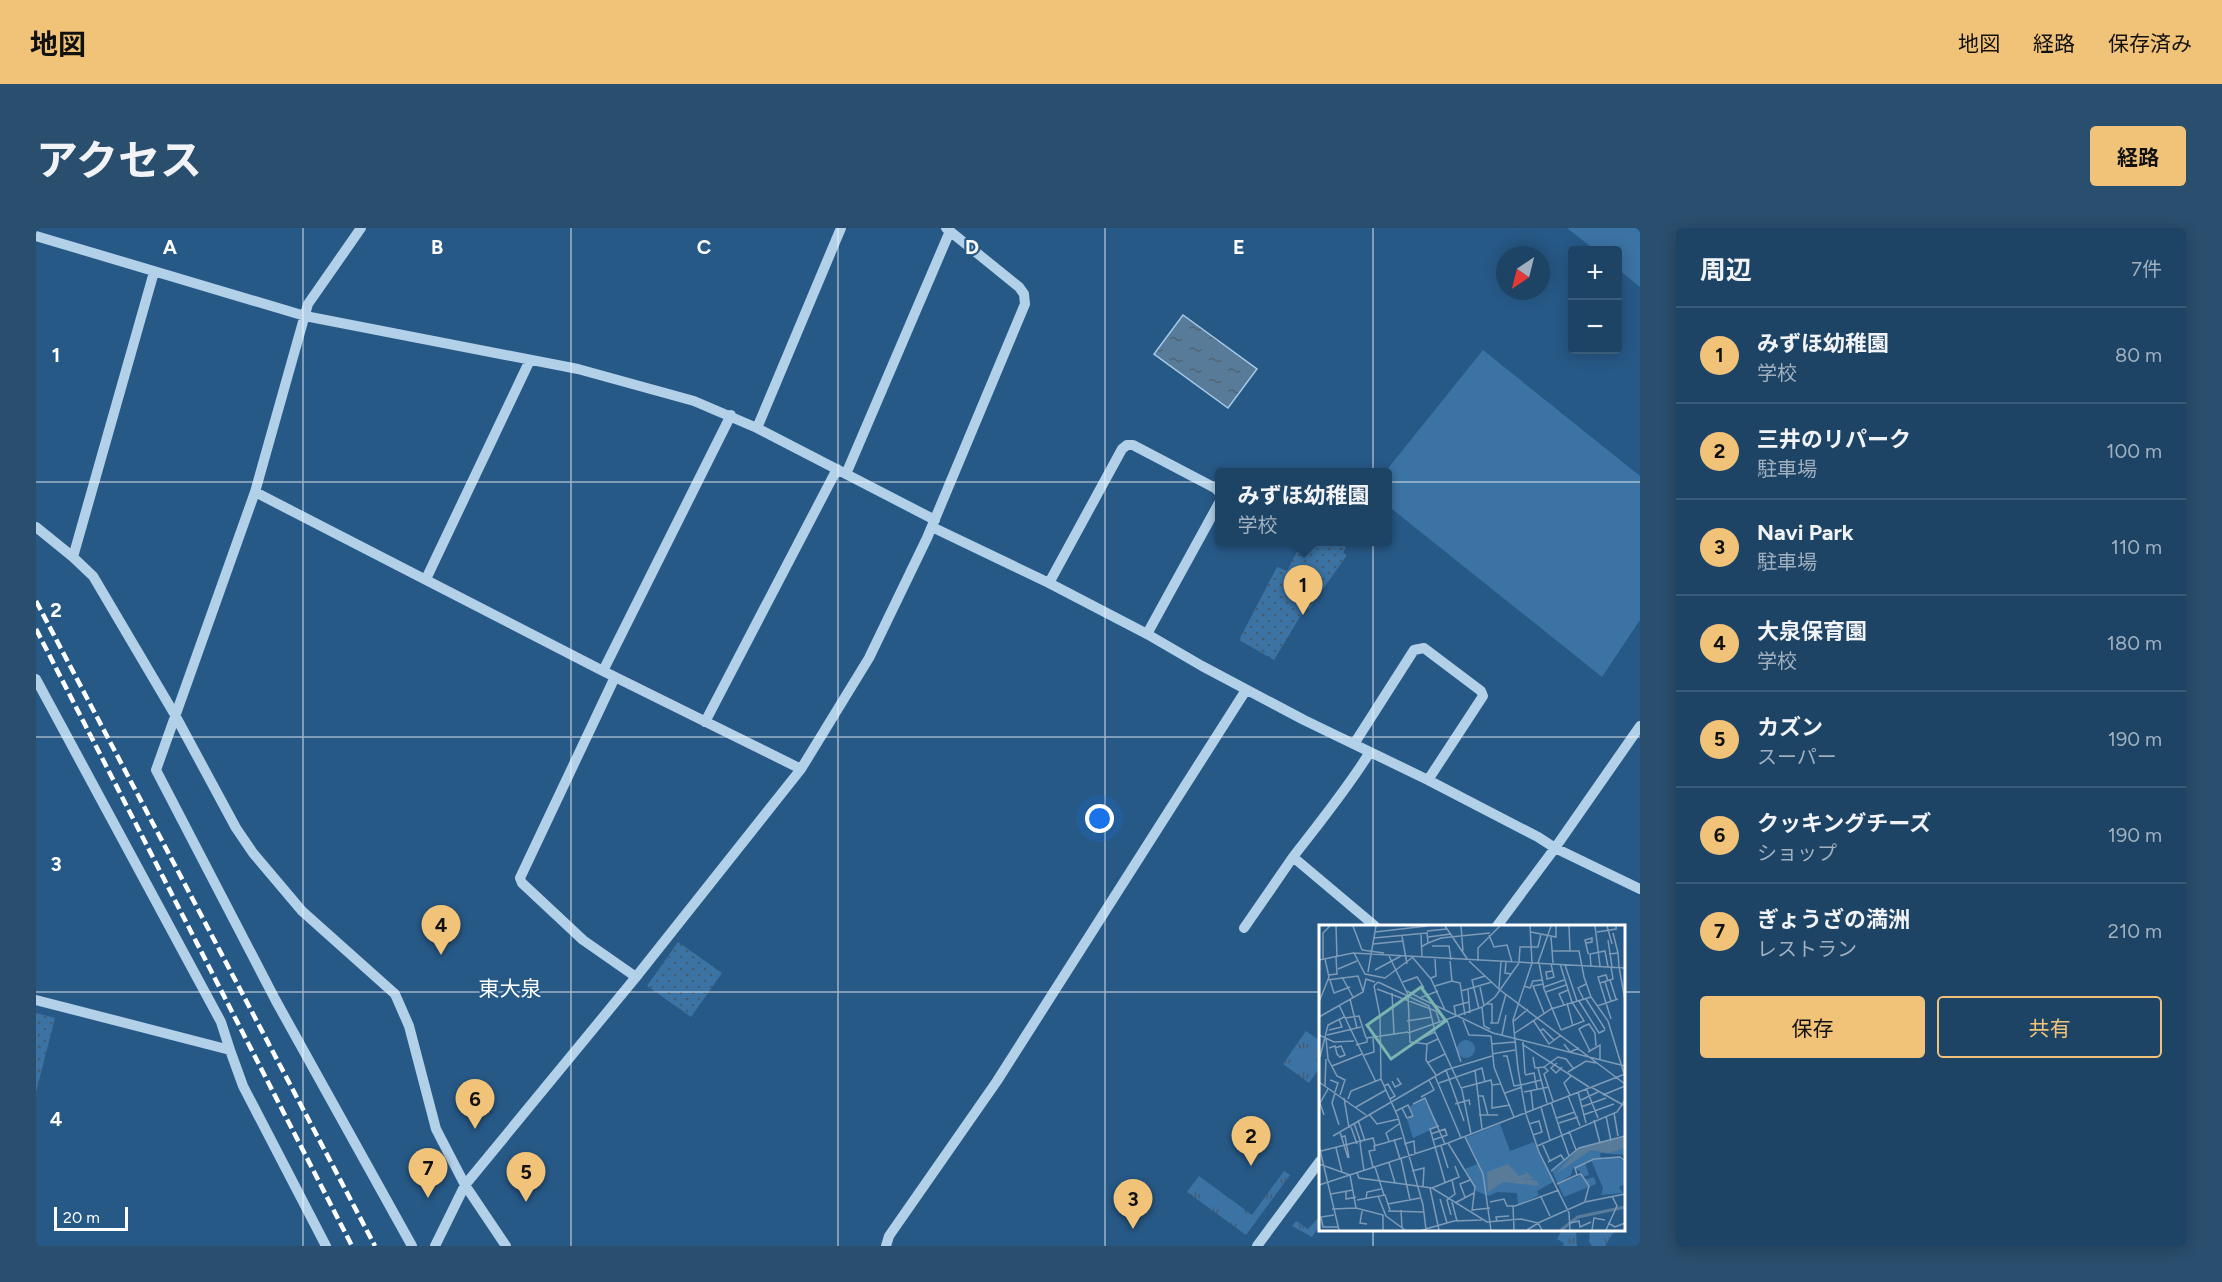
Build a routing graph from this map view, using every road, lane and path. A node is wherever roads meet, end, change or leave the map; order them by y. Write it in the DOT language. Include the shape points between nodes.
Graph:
graph roads {
  1 [pos="361,228"];
  2 [pos="840,228"];
  3 [pos="948,230"];
  4 [pos="36,236"];
  5 [pos="154,272"];
  6 [pos="304,316"];
  7 [pos="530,360"];
  8 [pos="731,416"];
  9 [pos="757,428"];
  10 [pos="842,471"];
  11 [pos="1215,488"];
  12 [pos="255,492"];
  13 [pos="1215,510"];
  14 [pos="933,523"];
  15 [pos="36,527"];
  16 [pos="73,557"];
  17 [pos="426,579"];
  18 [pos="1049,583"];
  19 [pos="1147,634"];
  20 [pos="603,671"];
  21 [pos="615,677"];
  22 [pos="36,679"];
  23 [pos="1246,690"];
  24 [pos="175,715"];
  25 [pos="705,722"];
  26 [pos="1640,726"];
  27 [pos="1354,744"];
  28 [pos="1370,752"];
  29 [pos="801,769"];
  30 [pos="1428,780"];
  31 [pos="1555,848"];
  32 [pos="1293,857"];
  33 [pos="1640,889"];
  34 [pos="1373,925"];
  35 [pos="1498,925"];
  36 [pos="1244,928"];
  37 [pos="636,978"];
  38 [pos="36,1000"];
  39 [pos="230,1050"];
  40 [pos="1319,1162"];
  41 [pos="465,1185"];
  42 [pos="326,1246"];
  43 [pos="412,1246"];
  44 [pos="435,1246"];
  45 [pos="506,1246"];
  46 [pos="886,1246"];
  47 [pos="1257,1246"];
  1 -- 6 [label="street" via="308,304"];
  2 -- 9 [label="street"];
  3 -- 10 [label="street"];
  3 -- 14 [label="street" via="1019,287 1025,304"];
  4 -- 5 [label="street"];
  5 -- 6 [label="street"];
  5 -- 16 [label="street"];
  6 -- 7 [label="street"];
  6 -- 12 [label="street"];
  7 -- 8 [label="street" via="694,401"];
  7 -- 17 [label="street"];
  8 -- 9 [label="street"];
  8 -- 20 [label="street"];
  9 -- 10 [label="street"];
  10 -- 14 [label="street"];
  10 -- 25 [label="street"];
  11 -- 18 [label="street" via="1127,445"];
  12 -- 17 [label="street"];
  12 -- 24 [label="street"];
  13 -- 19 [label="street"];
  14 -- 18 [label="street"];
  14 -- 29 [label="street" via="868,658"];
  15 -- 16 [label="street"];
  16 -- 24 [label="street" via="93,576"];
  17 -- 20 [label="street"];
  18 -- 19 [label="street"];
  19 -- 23 [label="street"];
  20 -- 21 [label="street"];
  21 -- 25 [label="street"];
  21 -- 37 [label="street" via="520,878 583,940"];
  22 -- 39 [label="street" via="221,1022"];
  23 -- 27 [label="street"];
  23 -- 46 [label="street" via="998,1081 889,1236"];
  24 -- 41 [label="street" via="236,828 274,880 302,911 395,994 409,1026 436,1130"];
  24 -- 43 [label="street" via="157,763 158,776 276,1001"];
  25 -- 29 [label="street"];
  26 -- 31 [label="street"];
  27 -- 28 [label="street"];
  27 -- 30 [label="street" via="1414,650 1424,648 1484,696"];
  28 -- 30 [label="street"];
  28 -- 32 [label="street" via="1339,800"];
  29 -- 37 [label="street"];
  30 -- 31 [label="street"];
  31 -- 33 [label="street"];
  31 -- 35 [label="street"];
  32 -- 34 [label="street"];
  32 -- 36 [label="street"];
  37 -- 41 [label="street"];
  38 -- 39 [label="street"];
  39 -- 42 [label="street" via="243,1086"];
  40 -- 47 [label="street"];
  41 -- 44 [label="street"];
  41 -- 45 [label="street"];
}
